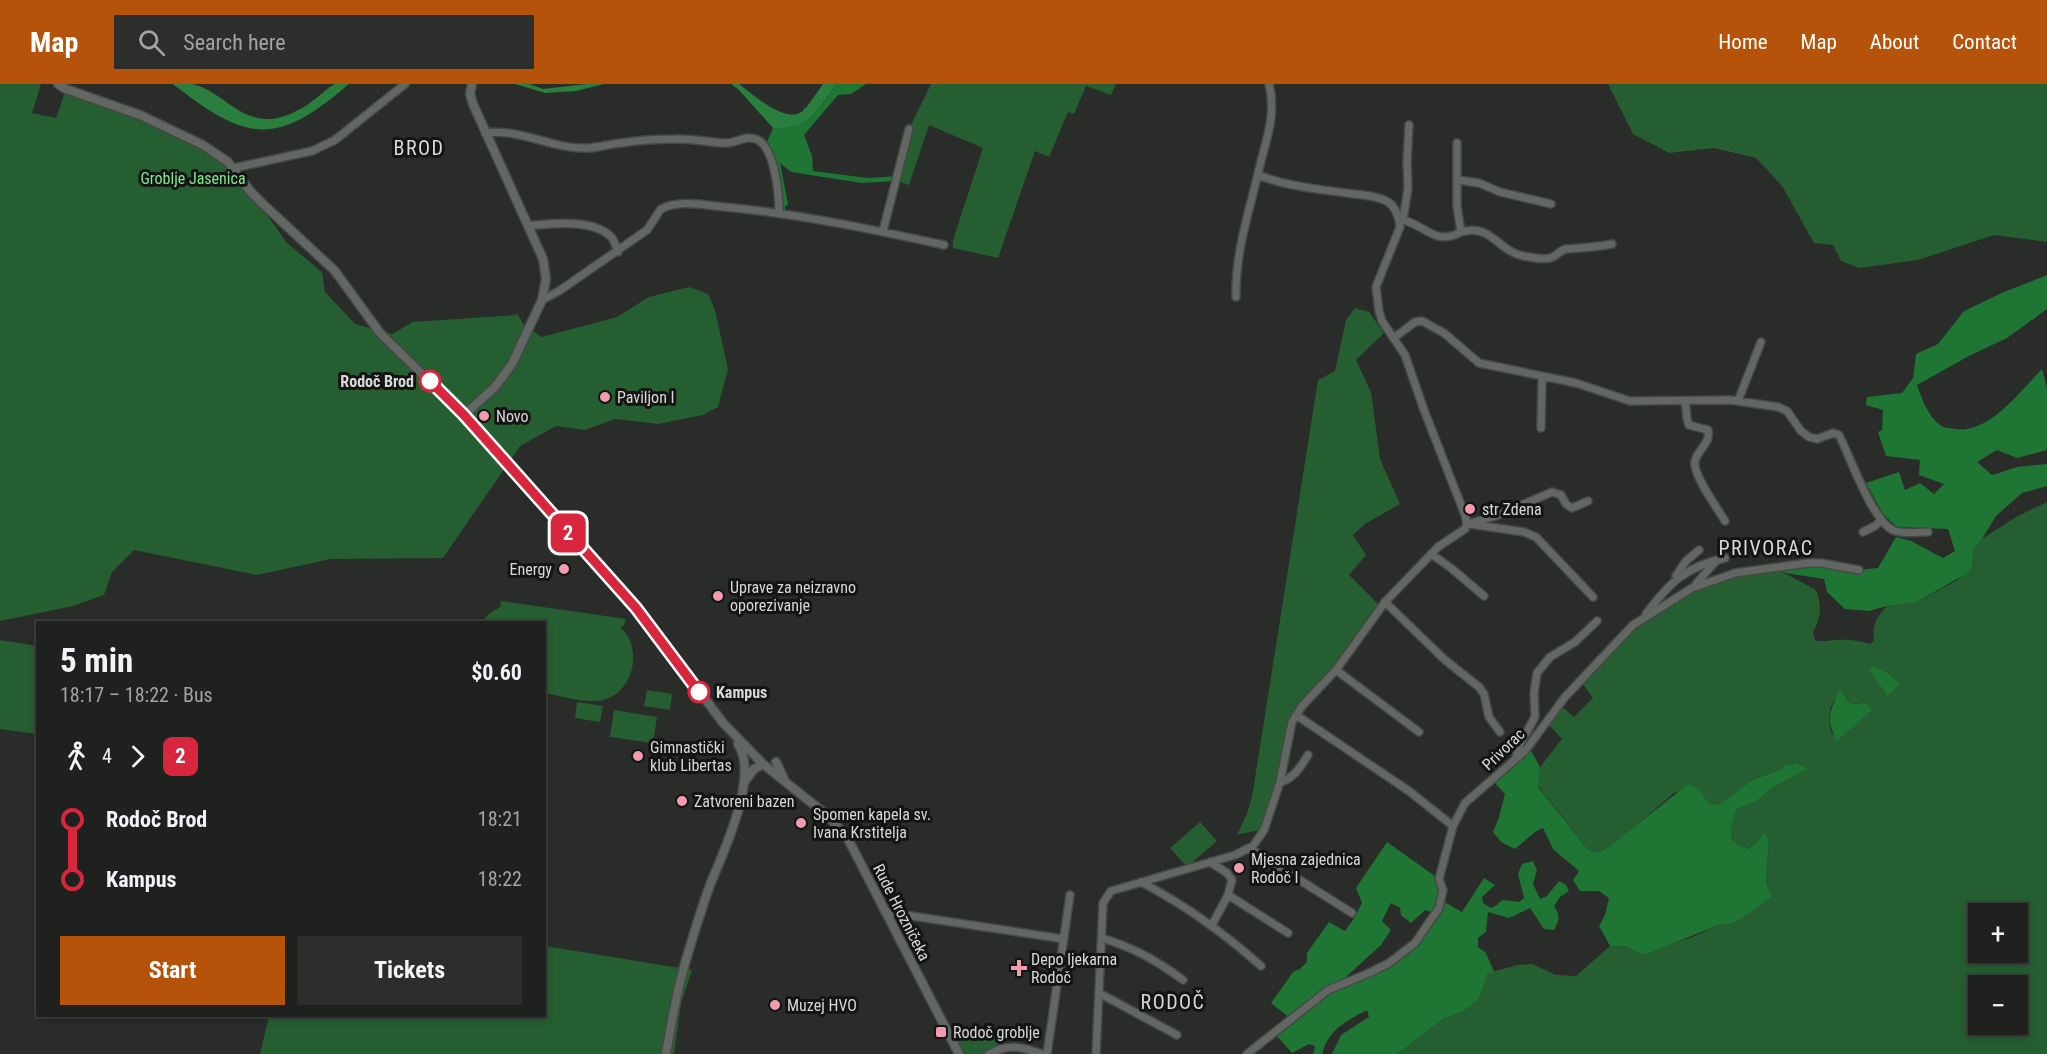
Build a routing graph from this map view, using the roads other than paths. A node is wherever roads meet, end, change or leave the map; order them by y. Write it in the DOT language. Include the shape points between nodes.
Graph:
graph roads {
  1 [pos="58,84"];
  2 [pos="405,84"];
  3 [pos="472,84"];
  4 [pos="1269,84"];
  5 [pos="1409,125"];
  6 [pos="909,129"];
  7 [pos="485,133"];
  8 [pos="1457,143"];
  9 [pos="234,168"];
  10 [pos="1258,175"];
  11 [pos="1458,180"];
  12 [pos="1551,204"];
  13 [pos="779,212"];
  14 [pos="1401,220"];
  15 [pos="528,226"];
  16 [pos="883,231"];
  17 [pos="1461,232"];
  18 [pos="1612,244"];
  19 [pos="944,245"];
  20 [pos="618,252"];
  21 [pos="1236,297"];
  22 [pos="542,300"];
  23 [pos="1395,337"];
  24 [pos="1761,342"];
  25 [pos="1542,376"];
  26 [pos="1684,401"];
  27 [pos="1738,401"];
  28 [pos="464,415"];
  29 [pos="1541,428"];
  30 [pos="1588,501"];
  31 [pos="1725,521"];
  32 [pos="1880,521"];
  33 [pos="1467,524"];
  34 [pos="1863,531"];
  35 [pos="1928,532"];
  36 [pos="1699,550"];
  37 [pos="1431,554"];
  38 [pos="1859,570"];
  39 [pos="1675,579"];
  40 [pos="1692,588"];
  41 [pos="1484,596"];
  42 [pos="1593,597"];
  43 [pos="1385,602"];
  44 [pos="1642,618"];
  45 [pos="1597,621"];
  46 [pos="1336,670"];
  47 [pos="1296,715"];
  48 [pos="727,727"];
  49 [pos="1419,732"];
  50 [pos="1500,732"];
  51 [pos="1308,755"];
  52 [pos="760,761"];
  53 [pos="776,762"];
  54 [pos="1514,762"];
  55 [pos="745,768"];
  56 [pos="1280,782"];
  57 [pos="790,786"];
  58 [pos="742,787"];
  59 [pos="1453,826"];
  60 [pos="1249,848"];
  61 [pos="1210,862"];
  62 [pos="1142,882"];
  63 [pos="1070,895"];
  64 [pos="1228,895"];
  65 [pos="885,912"];
  66 [pos="1352,912"];
  67 [pos="1212,925"];
  68 [pos="1288,933"];
  69 [pos="1102,938"];
  70 [pos="1064,939"];
  71 [pos="1261,966"];
  72 [pos="1183,980"];
  73 [pos="1099,993"];
  74 [pos="1178,1035"];
  75 [pos="666,1054"];
  76 [pos="959,1054"];
  77 [pos="989,1054"];
  78 [pos="1042,1054"];
  79 [pos="1047,1054"];
  80 [pos="1096,1054"];
  81 [pos="1247,1054"];
  1 -- 9 [label="street" via="164,126"];
  2 -- 9 [label="street" via="324,147"];
  3 -- 7 [label="street" via="472,104"];
  4 -- 10 [label="street" via="1273,111"];
  5 -- 14 [label="street" via="1408,188"];
  6 -- 16 [label="street"];
  7 -- 13 [label="street" via="518,133 583,148 668,139 730,143 753,138 762,142 770,157 778,187"];
  7 -- 15 [label="street"];
  8 -- 11 [label="street"];
  9 -- 28 [label="street" via="250,191 335,270 380,333"];
  10 -- 14 [label="street" via="1382,199"];
  10 -- 21 [label="street" via="1237,261"];
  11 -- 12 [label="street"];
  11 -- 17 [label="street"];
  13 -- 16 [label="street"];
  13 -- 20 [label="street" via="665,206 647,230"];
  14 -- 17 [label="street" via="1444,238"];
  14 -- 23 [label="street" via="1376,294 1382,321"];
  15 -- 20 [label="street" via="587,226 611,237"];
  15 -- 22 [label="street" via="546,269"];
  16 -- 19 [label="street"];
  17 -- 18 [label="street" via="1486,233 1509,251 1535,258 1551,258 1562,250"];
  20 -- 22 [label="street"];
  22 -- 28 [label="street" via="507,373"];
  23 -- 25 [label="street" via="1418,321 1425,322 1479,363"];
  23 -- 33 [label="street" via="1409,365"];
  24 -- 27 [label="street"];
  25 -- 26 [label="street" via="1630,401"];
  25 -- 29 [label="street"];
  26 -- 27 [label="street"];
  26 -- 31 [label="street" via="1689,425 1708,430 1709,438 1696,458 1695,468"];
  27 -- 32 [label="street" via="1782,408 1809,437 1839,435"];
  28 -- 48 [label="street" via="636,608"];
  30 -- 33 [label="street" via="1572,508 1561,495 1551,492"];
  32 -- 34 [label="street"];
  32 -- 35 [label="street" via="1893,531"];
  33 -- 37 [label="street"];
  33 -- 42 [label="street" via="1536,537"];
  36 -- 39 [label="street" via="1686,561"];
  37 -- 41 [label="street"];
  37 -- 43 [label="street"];
  38 -- 40 [label="street, Privorac" via="1821,563 1795,564 1735,573"];
  39 -- 40 [label="street" via="1721,559"];
  39 -- 44 [label="street"];
  40 -- 44 [label="street, Privorac"];
  43 -- 46 [label="street"];
  43 -- 50 [label="street" via="1479,687 1489,717"];
  44 -- 54 [label="street, Privorac" via="1580,680"];
  45 -- 54 [label="street" via="1575,642 1550,657 1538,673 1534,717"];
  46 -- 47 [label="street"];
  46 -- 49 [label="street"];
  47 -- 56 [label="street" via="1288,735"];
  47 -- 59 [label="street" via="1379,770"];
  48 -- 52 [label="street, Rude Hrozničeka"];
  48 -- 55 [label="street" via="742,750"];
  51 -- 56 [label="street" via="1293,775"];
  52 -- 55 [label="street" via="751,760"];
  52 -- 57 [label="street, Rude Hrozničeka"];
  52 -- 58 [label="street"];
  53 -- 57 [label="street"];
  54 -- 59 [label="street, Privorac" via="1465,803"];
  55 -- 58 [label="street"];
  56 -- 60 [label="street" via="1264,830"];
  57 -- 65 [label="street, Rude Hrozničeka" via="839,827"];
  58 -- 75 [label="street" via="733,829 679,982"];
  59 -- 81 [label="street, Privorac" via="1439,879 1443,891 1439,908 1415,943 1370,973 1328,990"];
  60 -- 61 [label="street"];
  60 -- 66 [label="street"];
  61 -- 62 [label="street"];
  61 -- 64 [label="street" via="1231,877"];
  62 -- 67 [label="street"];
  62 -- 69 [label="street" via="1108,894 1103,903"];
  63 -- 70 [label="street"];
  64 -- 67 [label="street"];
  64 -- 68 [label="street"];
  65 -- 70 [label="street"];
  65 -- 76 [label="street, Rude Hrozničeka"];
  67 -- 71 [label="street"];
  69 -- 72 [label="street" via="1153,958"];
  69 -- 73 [label="street"];
  70 -- 79 [label="street"];
  73 -- 74 [label="street"];
  73 -- 80 [label="street"];
  77 -- 78 [label="street" via="1008,1046 1022,1046"];
}
